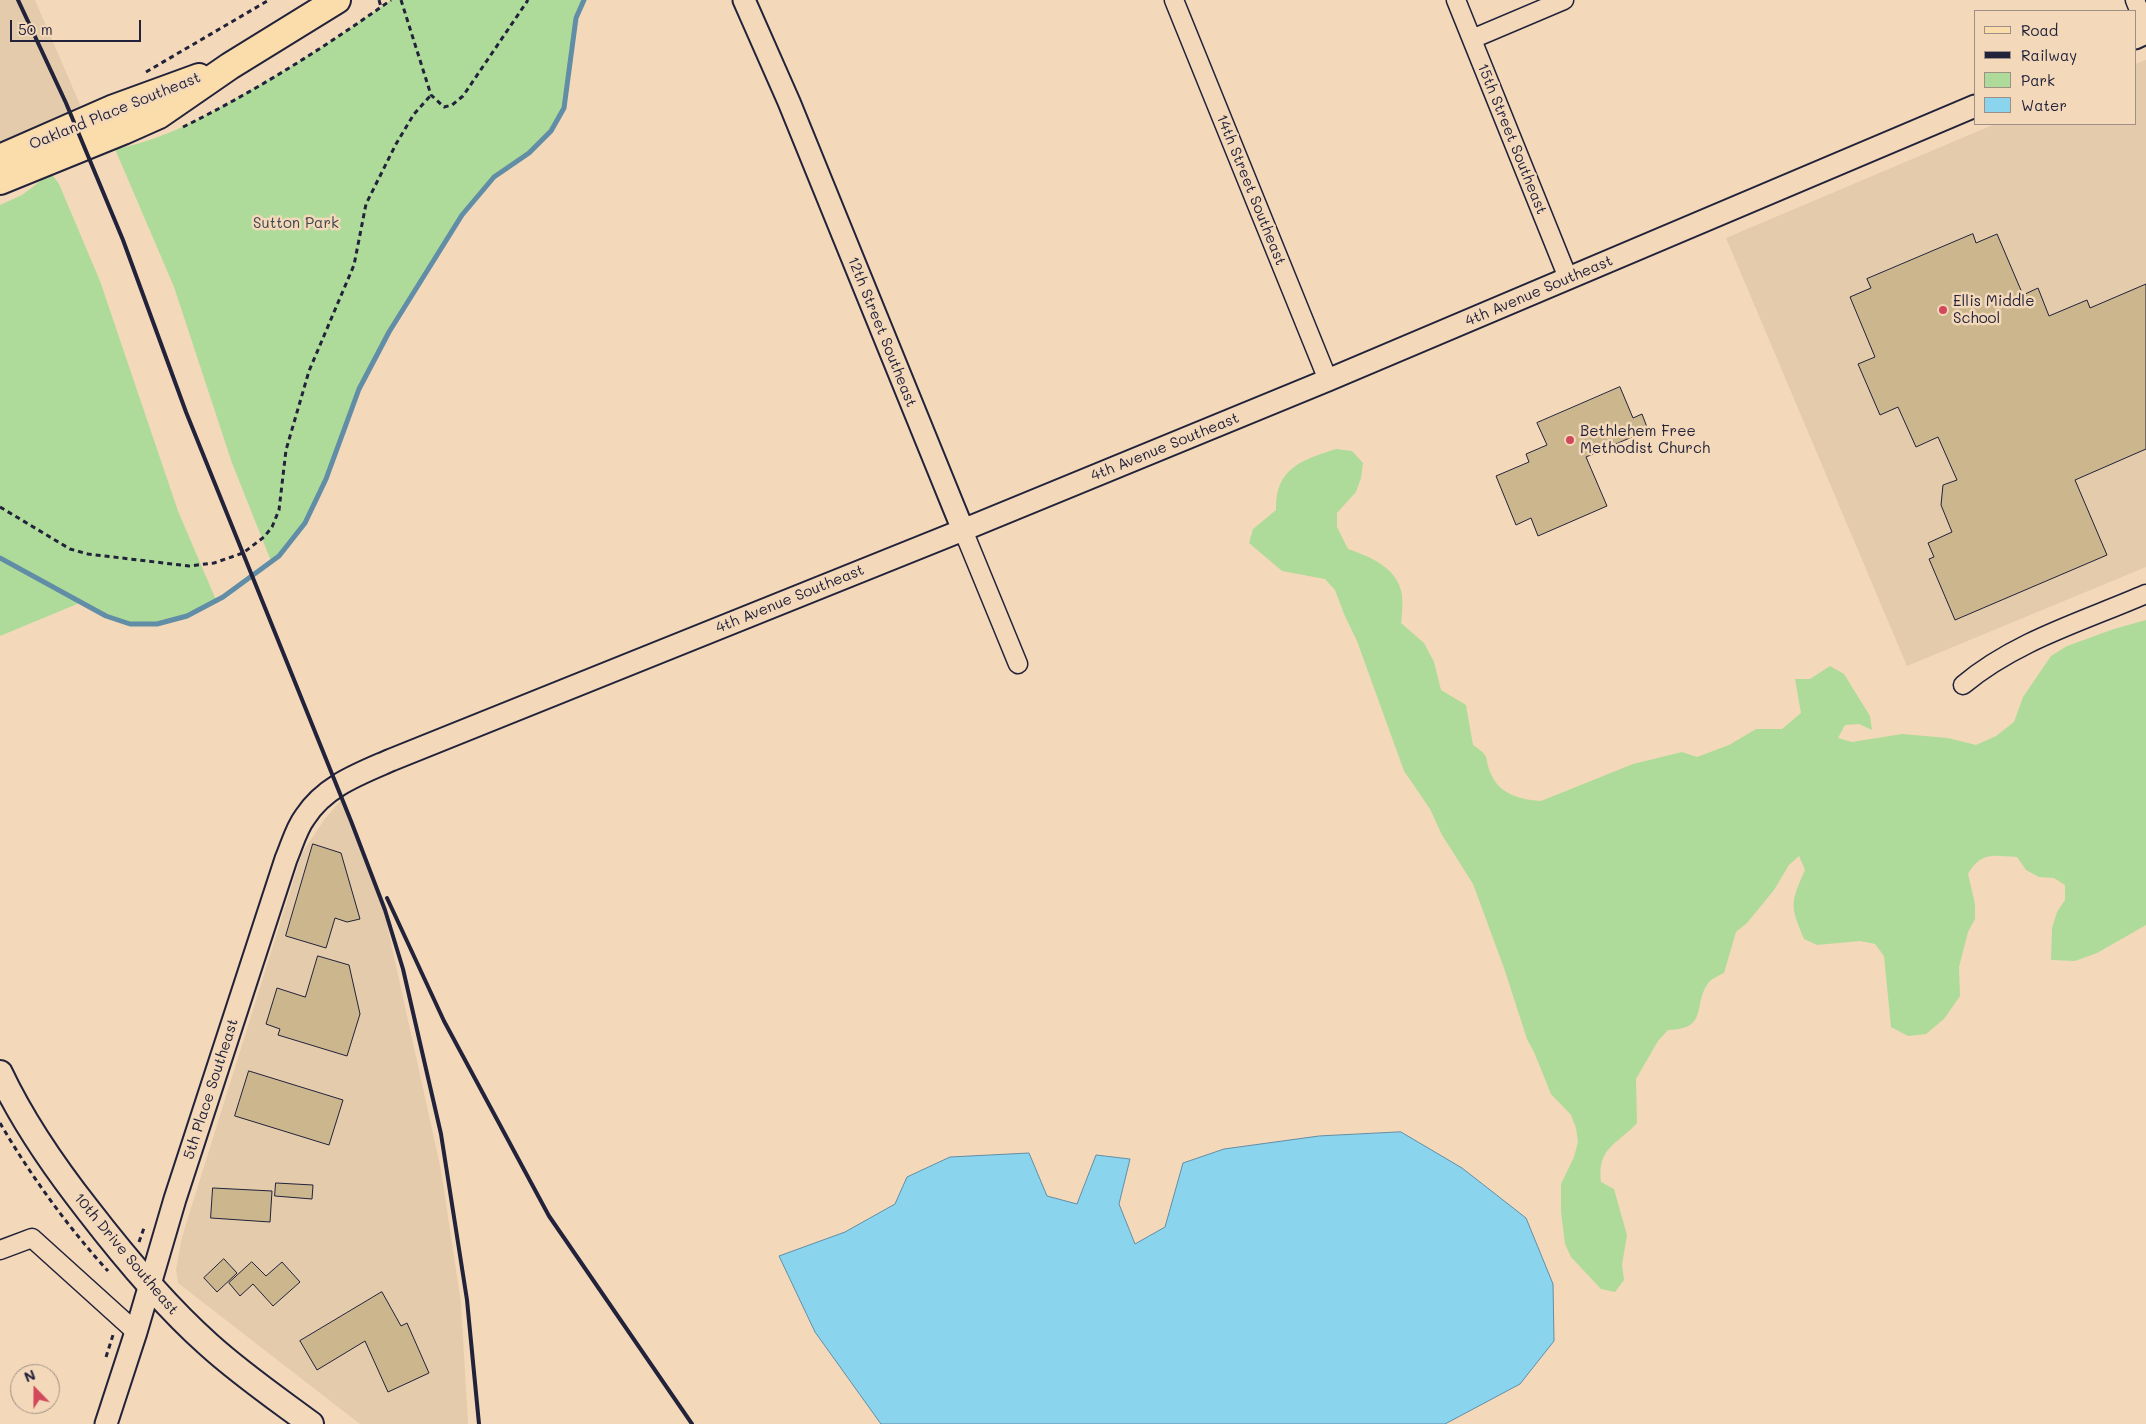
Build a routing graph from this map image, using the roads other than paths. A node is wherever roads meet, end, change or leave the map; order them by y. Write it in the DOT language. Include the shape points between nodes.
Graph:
graph roads {
  1 [pos="337,0"];
  2 [pos="744,0"];
  3 [pos="1174,0"];
  4 [pos="1456,0"];
  5 [pos="1564,0"];
  6 [pos="2135,0"];
  7 [pos="2146,27"];
  8 [pos="1472,39"];
  9 [pos="230,66"];
  10 [pos="1974,106"];
  11 [pos="0,158"];
  12 [pos="0,181"];
  13 [pos="1568,278"];
  14 [pos="1328,380"];
  15 [pos="963,530"];
  16 [pos="2146,594"];
  17 [pos="1018,664"];
  18 [pos="1963,685"];
  19 [pos="352,777"];
  20 [pos="0,1073"];
  21 [pos="0,1250"];
  22 [pos="149,1286"];
  23 [pos="136,1332"];
  24 [pos="304,1422"];
  25 [pos="106,1424"];
  1 -- 9 [label="main road, Oakland Place Southeast"];
  2 -- 15 [label="street, 12th Street Southeast" via="789,102"];
  3 -- 14 [label="street, 14th Street Southeast"];
  4 -- 8 [label="street, 15th Street Southeast"];
  5 -- 8 [label="street"];
  6 -- 7 [label="street"];
  8 -- 13 [label="street, 15th Street Southeast"];
  9 -- 11 [label="main road, Oakland Place Southeast" via="122,105"];
  9 -- 12 [label="main road, Oakland Place Southeast" via="158,114"];
  10 -- 13 [label="street, 4th Avenue Southeast"];
  13 -- 14 [label="street, 4th Avenue Southeast"];
  14 -- 15 [label="street, 4th Avenue Southeast"];
  15 -- 17 [label="street, 12th Street Southeast"];
  15 -- 19 [label="street, 4th Avenue Southeast"];
  16 -- 18 [label="street" via="2022,646"];
  19 -- 22 [label="street, 5th Place Southeast" via="336,785 316,802 298,828"];
  20 -- 22 [label="main road, 10th Drive Southeast" via="13,1100 68,1184"];
  21 -- 23 [label="street" via="32,1238"];
  22 -- 23 [label="street, 5th Place Southeast"];
  22 -- 24 [label="main road, 10th Drive Southeast" via="210,1346"];
  23 -- 25 [label="street, 5th Place Southeast"];
}
